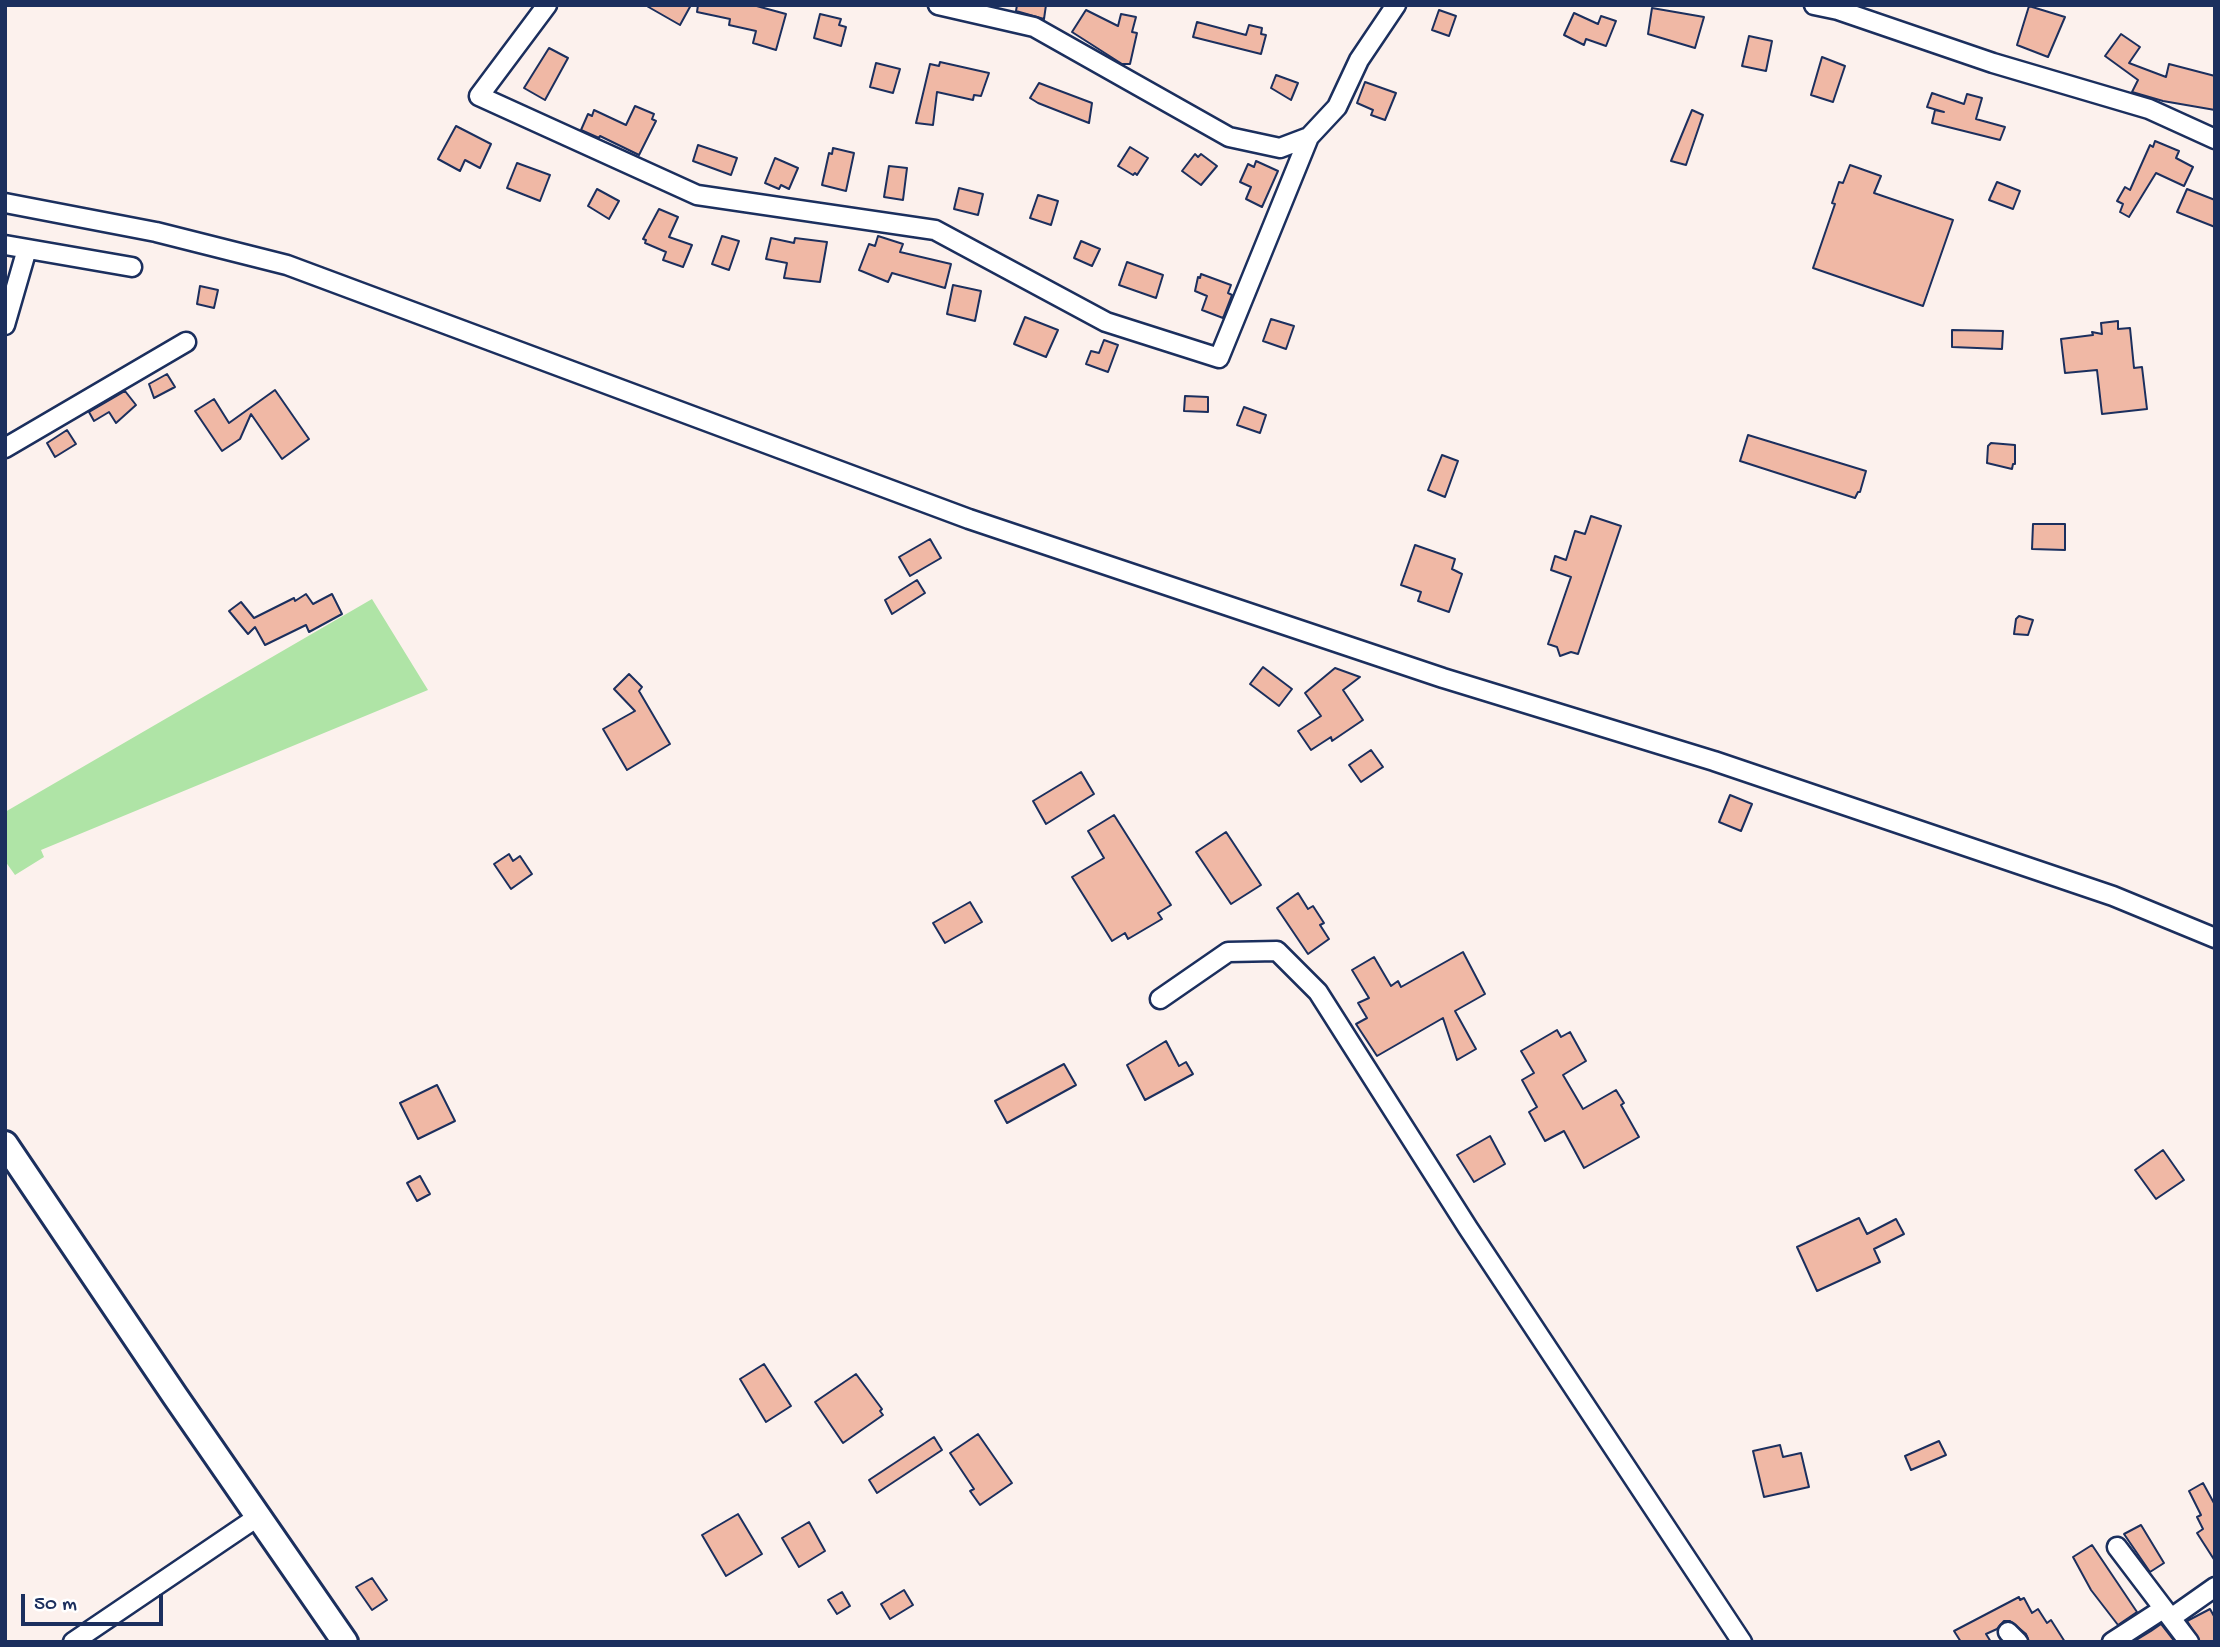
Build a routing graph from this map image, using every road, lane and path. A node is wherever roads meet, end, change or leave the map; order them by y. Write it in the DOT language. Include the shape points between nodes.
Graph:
graph roads {
  1 [pos="547,5"];
  2 [pos="938,5"];
  3 [pos="1396,5"];
  4 [pos="1814,5"];
  5 [pos="1309,137"];
  6 [pos="2215,139"];
  7 [pos="5,203"];
  8 [pos="5,245"];
  9 [pos="27,249"];
  10 [pos="132,267"];
  11 [pos="5,325"];
  12 [pos="186,342"];
  13 [pos="5,448"];
  14 [pos="2215,938"];
  15 [pos="1160,999"];
  16 [pos="5,1144"];
  17 [pos="259,1516"];
  18 [pos="2117,1547"];
  19 [pos="2215,1587"];
  20 [pos="2167,1613"];
  21 [pos="73,1642"];
  22 [pos="345,1642"];
  23 [pos="1742,1642"];
  24 [pos="2112,1642"];
  25 [pos="2189,1642"];
  1 -- 5 [label="street" via="479,96 697,195 935,230 1106,322 1219,358"];
  2 -- 5 [label="street" via="1034,27 1229,137 1280,148"];
  3 -- 5 [label="street" via="1359,60 1337,107"];
  4 -- 6 [label="street" via="2149,109"];
  7 -- 14 [label="street" via="156,232 287,265 969,519 1443,678 1714,761 2113,896"];
  8 -- 9 [label="street"];
  9 -- 10 [label="street"];
  9 -- 11 [label="street"];
  12 -- 13 [label="street"];
  15 -- 23 [label="street" via="1228,952 1277,951 1318,992"];
  16 -- 17 [label="street"];
  17 -- 21 [label="street"];
  17 -- 22 [label="street"];
  18 -- 20 [label="street"];
  19 -- 20 [label="street"];
  20 -- 24 [label="street"];
  20 -- 25 [label="street"];
}
